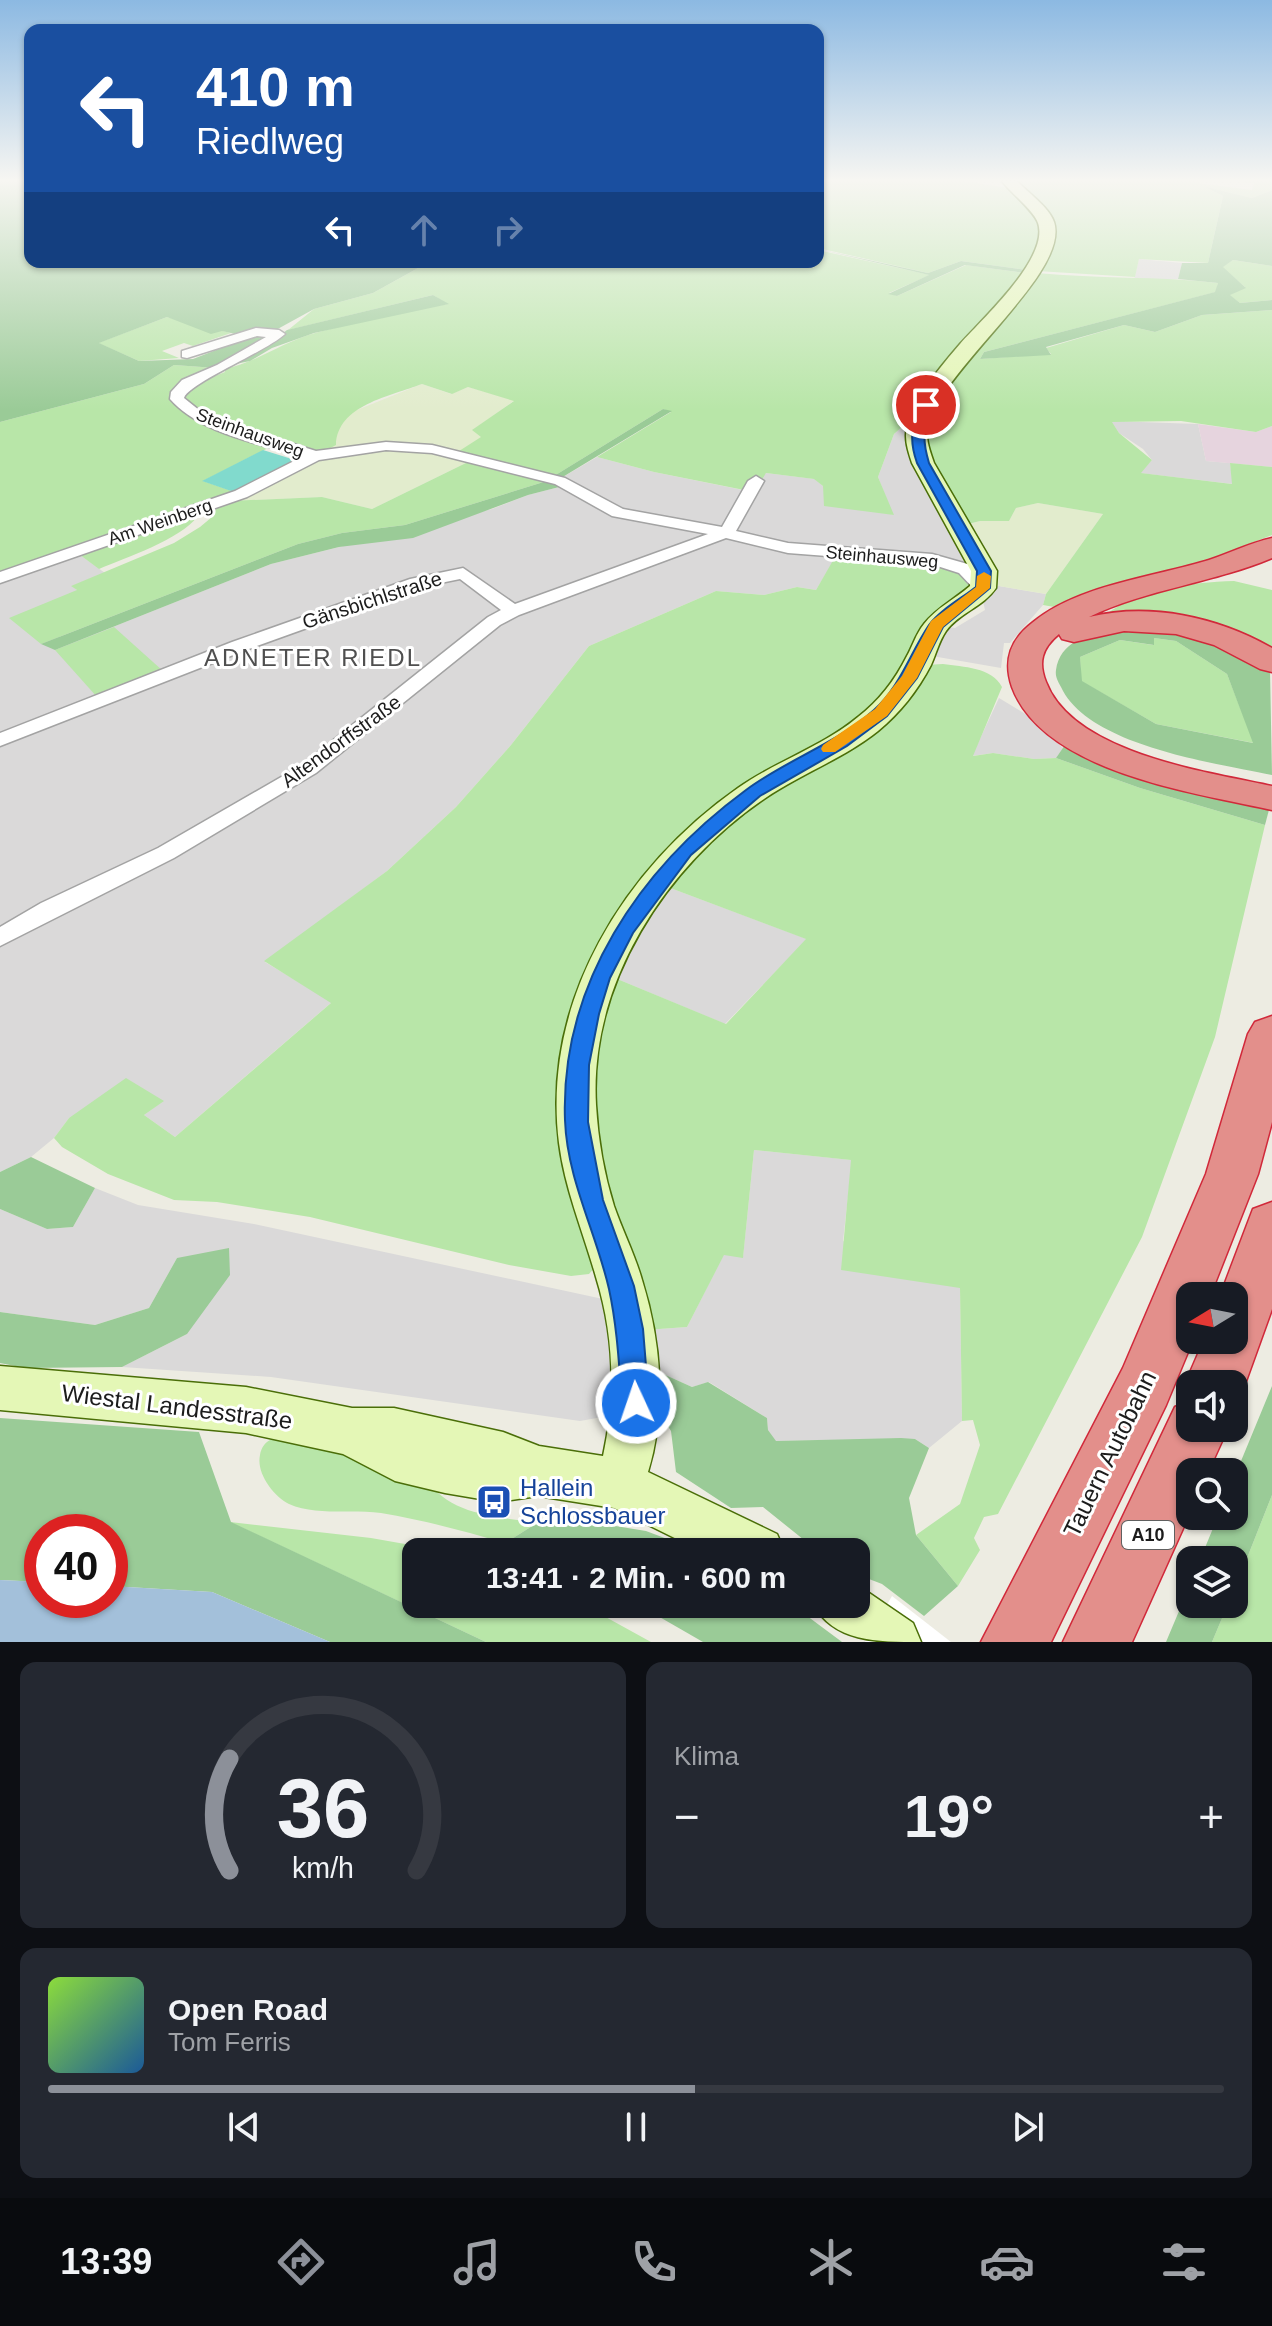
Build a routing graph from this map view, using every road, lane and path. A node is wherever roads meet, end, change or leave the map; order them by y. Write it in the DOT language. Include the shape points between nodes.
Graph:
graph roads {
  1 [pos="1038,258"];
  2 [pos="187,354"];
  3 [pos="315,456"];
  4 [pos="756,481"];
  5 [pos="725,533"];
  6 [pos="1272,547"];
  7 [pos="0,578"];
  8 [pos="983,588"];
  9 [pos="513,611"];
  10 [pos="1272,662"];
  11 [pos="0,740"];
  12 [pos="1259,788"];
  13 [pos="3,929"];
  14 [pos="1272,1034"];
  15 [pos="1272,1225"];
  16 [pos="1248,1295"];
  17 [pos="0,1388"];
  18 [pos="1190,1442"];
  19 [pos="619,1484"];
  20 [pos="730,1538"];
  21 [pos="1015,1642"];
  22 [pos="1097,1642"];
  1 -- 8 [label="street" via="1007,307 948,373 917,428 923,463 984,571"];
  2 -- 3 [label="street, Steinhausweg" via="256,332 279,334 187,383 177,399 225,427"];
  3 -- 5 [label="street, Steinhausweg" via="386,446 432,449 560,481 618,513"];
  3 -- 7 [label="street, Am Weinberg" via="241,494"];
  4 -- 5 [label="street"];
  5 -- 8 [label="street, Steinhausweg" via="788,548 932,559 965,569"];
  5 -- 9 [label="street, Altendorffstraße"];
  6 -- 12 [label="highway" via="1075,611 1044,629 1023,663 1026,683 1038,704 1079,739 1127,760"];
  8 -- 19 [label="street" via="937,625 909,678 881,713 754,792 684,850 624,930 600,978 580,1046 577,1122 591,1200 621,1286 636,1380 636,1425"];
  9 -- 11 [label="street, Gänsbichlstraße" via="463,573 416,583"];
  9 -- 13 [label="street, Altendorffstraße" via="309,769 166,853"];
  10 -- 12 [label="highway" via="1209,631 1140,621 1074,632 1051,650 1045,663 1055,699 1090,728 1150,754"];
  14 -- 21 [label="highway, Tauern Autobahn" via="1232,1174 1145,1385"];
  15 -- 16 [label="highway"];
  17 -- 19 [label="street, Wiestal Landesstraße" via="246,1410 352,1432 395,1457 432,1465 498,1477 538,1471"];
  18 -- 22 [label="highway, A10"];
  19 -- 20 [label="street, Wiestal Landesstraße"];
}
